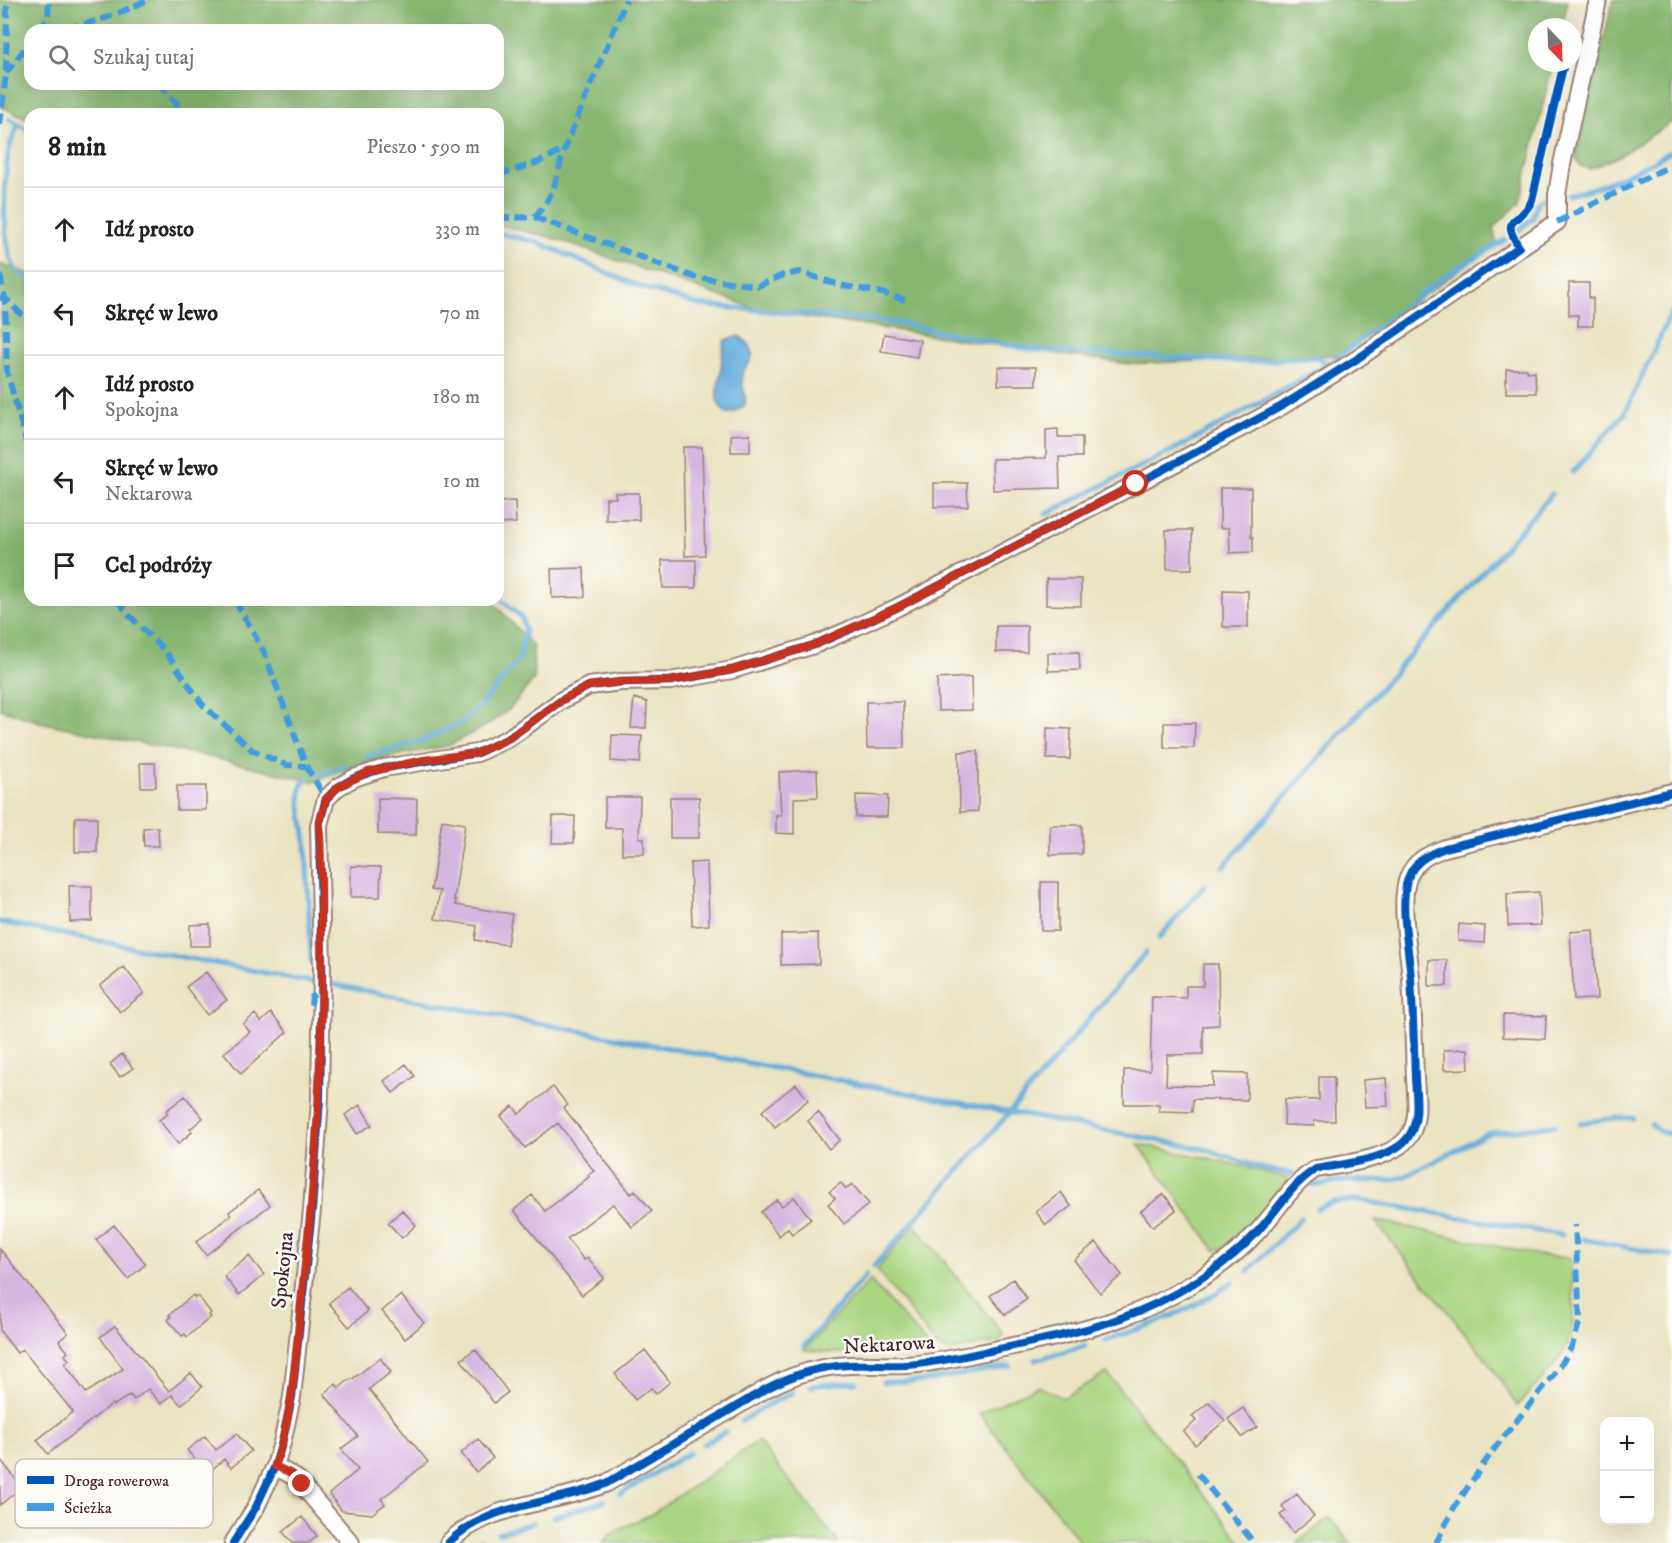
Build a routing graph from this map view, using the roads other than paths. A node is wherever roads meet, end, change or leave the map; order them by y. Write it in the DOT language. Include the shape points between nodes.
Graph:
graph roads {
  1 [pos="1598,0"];
  2 [pos="1672,792"];
  3 [pos="275,1466"];
  4 [pos="233,1543"];
  5 [pos="351,1543"];
  6 [pos="448,1543"];
  1 -- 3 [label="street, Spokojna" via="1562,164 1557,222 1357,359 1282,406 1136,484 814,645 732,670 670,681 589,686 509,738 477,753 384,768 354,778 326,799 319,825 320,1099 312,1210 292,1397"];
  2 -- 6 [label="street, Nektarowa" via="1445,848 1414,867 1408,878 1405,903 1413,1000 1415,1119 1409,1136 1385,1154 1317,1169 1294,1186 1241,1248 1191,1284 1141,1310 1058,1336 938,1361 836,1366 804,1372 776,1383 607,1483 484,1518"];
  3 -- 4 [label="street, Spokojna"];
  3 -- 5 [label="street" via="296,1478"];
}
